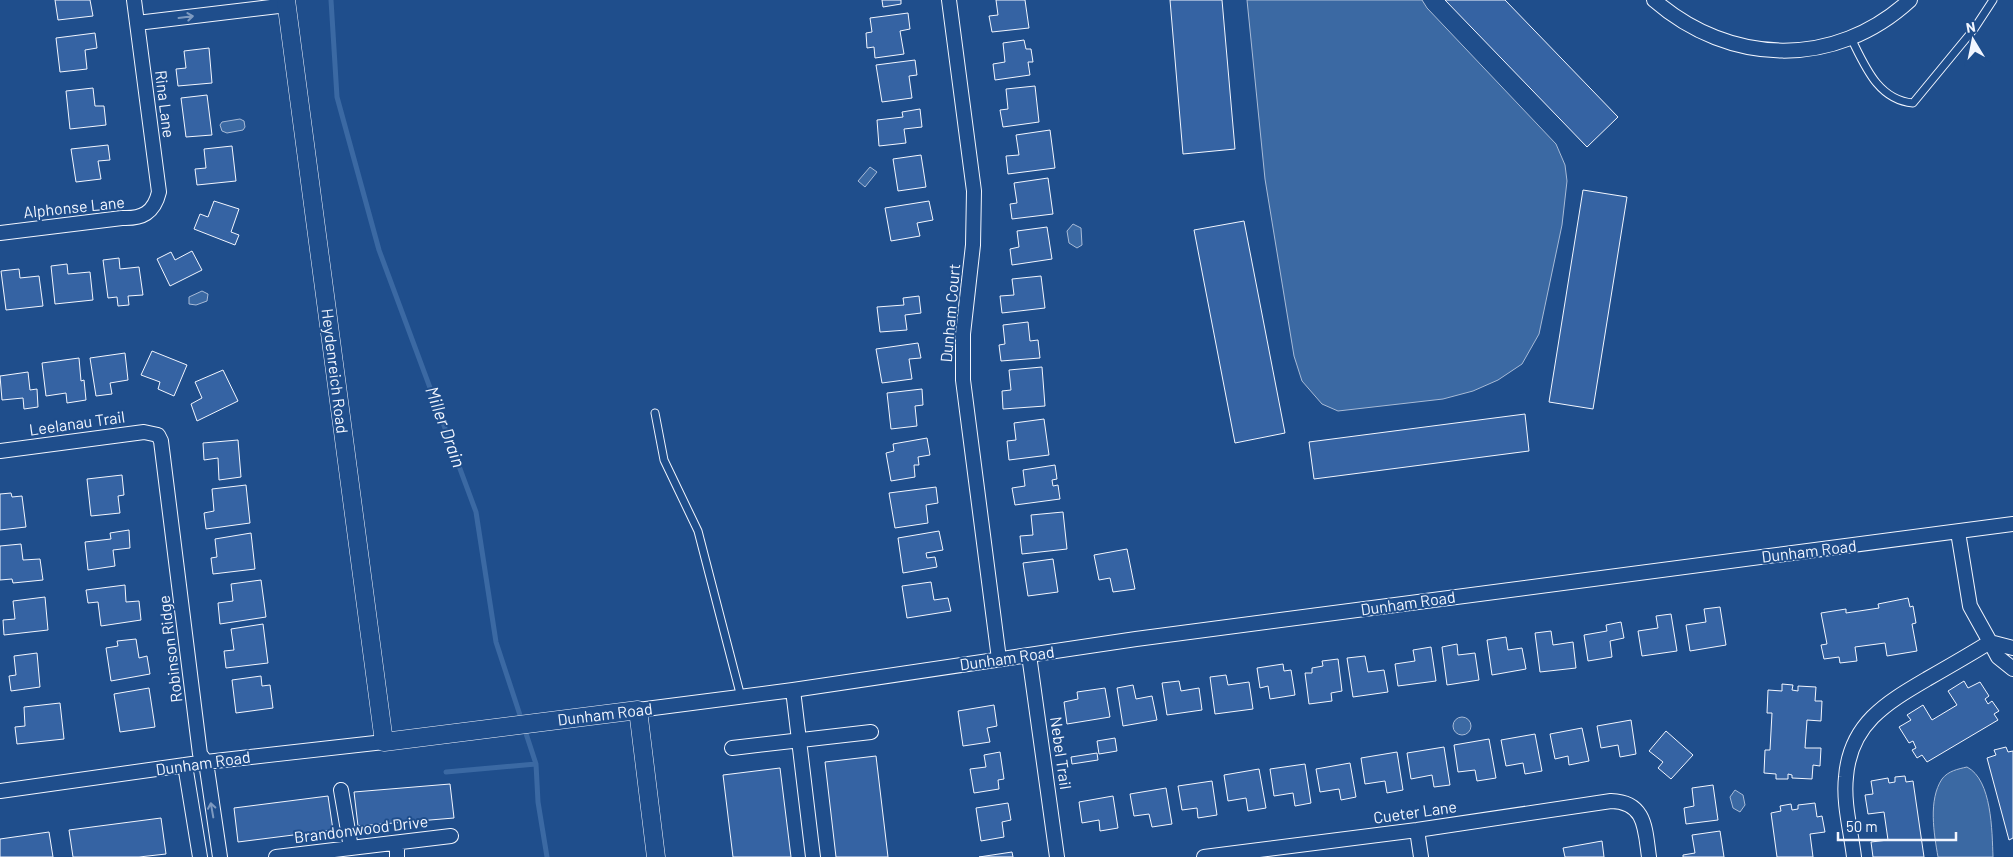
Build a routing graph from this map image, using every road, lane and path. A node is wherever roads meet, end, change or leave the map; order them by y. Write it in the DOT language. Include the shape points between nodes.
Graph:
graph roads {
  1 [pos="134,0"];
  2 [pos="949,0"];
  3 [pos="1654,0"];
  4 [pos="1910,0"];
  5 [pos="1993,0"];
  6 [pos="287,3"];
  7 [pos="137,23"];
  8 [pos="1850,38"];
  9 [pos="151,211"];
  10 [pos="0,233"];
  11 [pos="655,413"];
  12 [pos="158,435"];
  13 [pos="0,451"];
  14 [pos="2013,524"];
  15 [pos="1958,532"];
  16 [pos="1990,642"];
  17 [pos="2013,648"];
  18 [pos="1030,654"];
  19 [pos="999,659"];
  20 [pos="2013,669"];
  21 [pos="793,690"];
  22 [pos="741,697"];
  23 [pos="638,710"];
  24 [pos="871,732"];
  25 [pos="800,741"];
  26 [pos="384,742"];
  27 [pos="732,748"];
  28 [pos="206,762"];
  29 [pos="184,766"];
  30 [pos="341,790"];
  31 [pos="0,791"];
  32 [pos="1417,830"];
  33 [pos="451,836"];
  34 [pos="351,848"];
  35 [pos="397,850"];
  36 [pos="200,857"];
  37 [pos="220,857"];
  38 [pos="276,857"];
  39 [pos="656,857"];
  40 [pos="813,857"];
  41 [pos="1057,857"];
  42 [pos="1204,857"];
  43 [pos="1421,857"];
  44 [pos="1649,857"];
  45 [pos="1854,857"];
  1 -- 7 [label="street, Rina Lane"];
  2 -- 19 [label="street, Dunham Court" via="974,191 972,254 963,334 963,380"];
  3 -- 8 [label="street" via="1695,29 1760,50 1809,49"];
  4 -- 8 [label="street" via="1884,21"];
  5 -- 8 [label="lane" via="1974,29 1913,103 1900,102 1876,85"];
  7 -- 6 [label="street, one-way"];
  6 -- 26 [label="street, Heydenreich Road"];
  7 -- 9 [label="street, Rina Lane" via="159,192"];
  9 -- 10 [label="street, Alphonse Lane" via="134,218"];
  11 -- 22 [label="lane" via="664,460 698,531"];
  12 -- 13 [label="street, Leelanau Trail" via="144,432"];
  12 -- 28 [label="street, Robinson Ridge" via="165,460 200,754"];
  14 -- 15 [label="street, Dunham Road"];
  15 -- 16 [label="street" via="1970,606"];
  15 -- 18 [label="street, Dunham Road"];
  16 -- 17 [label="street"];
  16 -- 20 [label="street" via="1998,657"];
  16 -- 45 [label="street" via="1899,695 1866,723 1848,760 1845,779"];
  18 -- 19 [label="street, Dunham Road"];
  18 -- 41 [label="street, Nebel Trail"];
  19 -- 21 [label="street, Dunham Road"];
  21 -- 22 [label="street, Dunham Road"];
  21 -- 25 [label="street"];
  22 -- 23 [label="street, Dunham Road"];
  23 -- 26 [label="street, Dunham Road"];
  23 -- 39 [label="street"];
  24 -- 25 [label="street"];
  25 -- 27 [label="street"];
  25 -- 40 [label="street"];
  26 -- 28 [label="street, Dunham Road"];
  28 -- 29 [label="street, Dunham Road"];
  37 -- 28 [label="street, Robinson Ridge, one-way"];
  29 -- 31 [label="street, Dunham Road"];
  29 -- 36 [label="street"];
  30 -- 34 [label="street"];
  32 -- 42 [label="street, Cueter Lane"];
  32 -- 43 [label="street"];
  32 -- 44 [label="street, Cueter Lane" via="1611,802 1631,805 1641,815"];
  33 -- 35 [label="street, Brandonwood Drive"];
  34 -- 35 [label="street, Brandonwood Drive"];
  34 -- 38 [label="street, Brandonwood Drive"];
}
